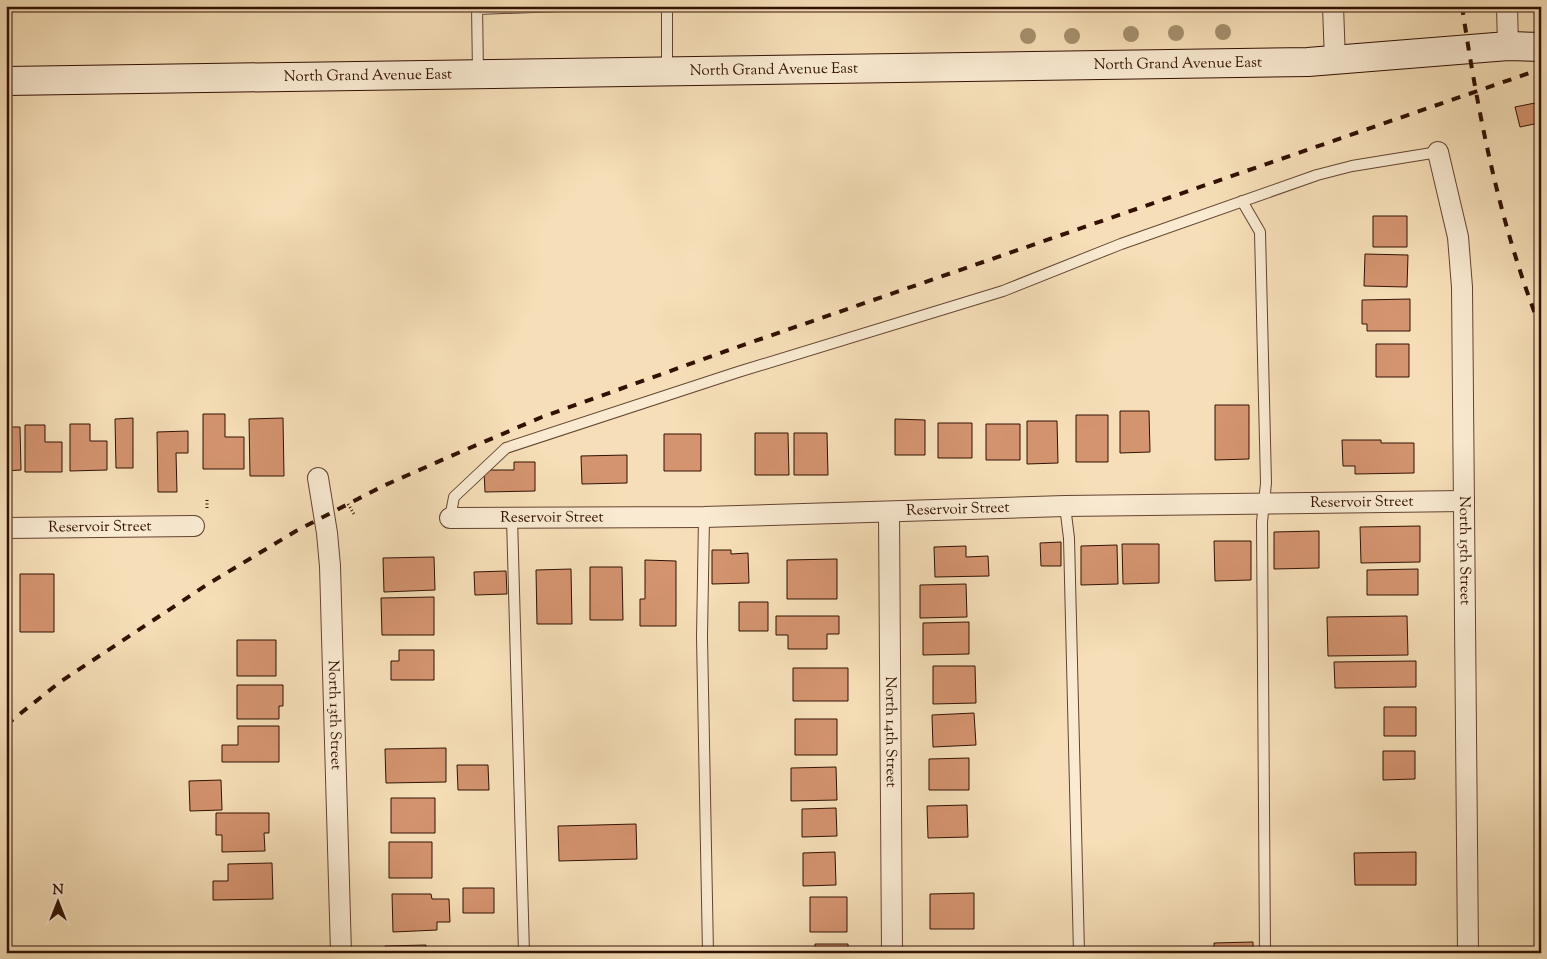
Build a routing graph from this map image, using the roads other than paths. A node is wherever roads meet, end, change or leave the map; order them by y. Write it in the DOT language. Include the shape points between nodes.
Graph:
graph roads {
  1 [pos="560,6"];
  2 [pos="667,6"];
  3 [pos="1333,6"];
  4 [pos="1507,6"];
  5 [pos="477,8"];
  6 [pos="1508,46"];
  7 [pos="1541,47"];
  8 [pos="1335,61"];
  9 [pos="666,72"];
  10 [pos="478,75"];
  11 [pos="6,81"];
  12 [pos="1438,152"];
  13 [pos="1242,201"];
  14 [pos="318,478"];
  15 [pos="1464,500"];
  16 [pos="1264,504"];
  17 [pos="1065,506"];
  18 [pos="889,512"];
  19 [pos="704,517"];
  20 [pos="450,518"];
  21 [pos="512,518"];
  22 [pos="194,526"];
  23 [pos="6,528"];
  24 [pos="341,953"];
  25 [pos="524,953"];
  26 [pos="708,953"];
  27 [pos="892,953"];
  28 [pos="1079,953"];
  29 [pos="1265,953"];
  30 [pos="1468,953"];
  1 -- 5 [label="lane"];
  2 -- 9 [label="lane"];
  3 -- 8 [label="street"];
  4 -- 6 [label="street"];
  5 -- 10 [label="lane"];
  6 -- 7 [label="street, North Grand Avenue East"];
  6 -- 8 [label="street, North Grand Avenue East"];
  8 -- 9 [label="street, North Grand Avenue East"];
  9 -- 10 [label="street, North Grand Avenue East"];
  10 -- 11 [label="street, North Grand Avenue East"];
  12 -- 13 [label="lane" via="1352,166"];
  12 -- 15 [label="street, North 15th Street" via="1458,237 1462,287"];
  13 -- 16 [label="lane" via="1260,232"];
  13 -- 20 [label="lane" via="1003,291 738,372 506,448 454,497"];
  14 -- 24 [label="street, North 13th Street" via="330,566"];
  15 -- 16 [label="street, Reservoir Street"];
  15 -- 30 [label="street, North 15th Street"];
  16 -- 17 [label="street, Reservoir Street"];
  16 -- 29 [label="lane"];
  17 -- 18 [label="street, Reservoir Street"];
  17 -- 28 [label="lane" via="1069,538"];
  18 -- 19 [label="street, Reservoir Street"];
  18 -- 27 [label="street, North 14th Street"];
  19 -- 21 [label="street, Reservoir Street"];
  19 -- 26 [label="lane" via="702,637"];
  20 -- 21 [label="street, Reservoir Street"];
  21 -- 25 [label="lane"];
  22 -- 23 [label="street, Reservoir Street"];
}
